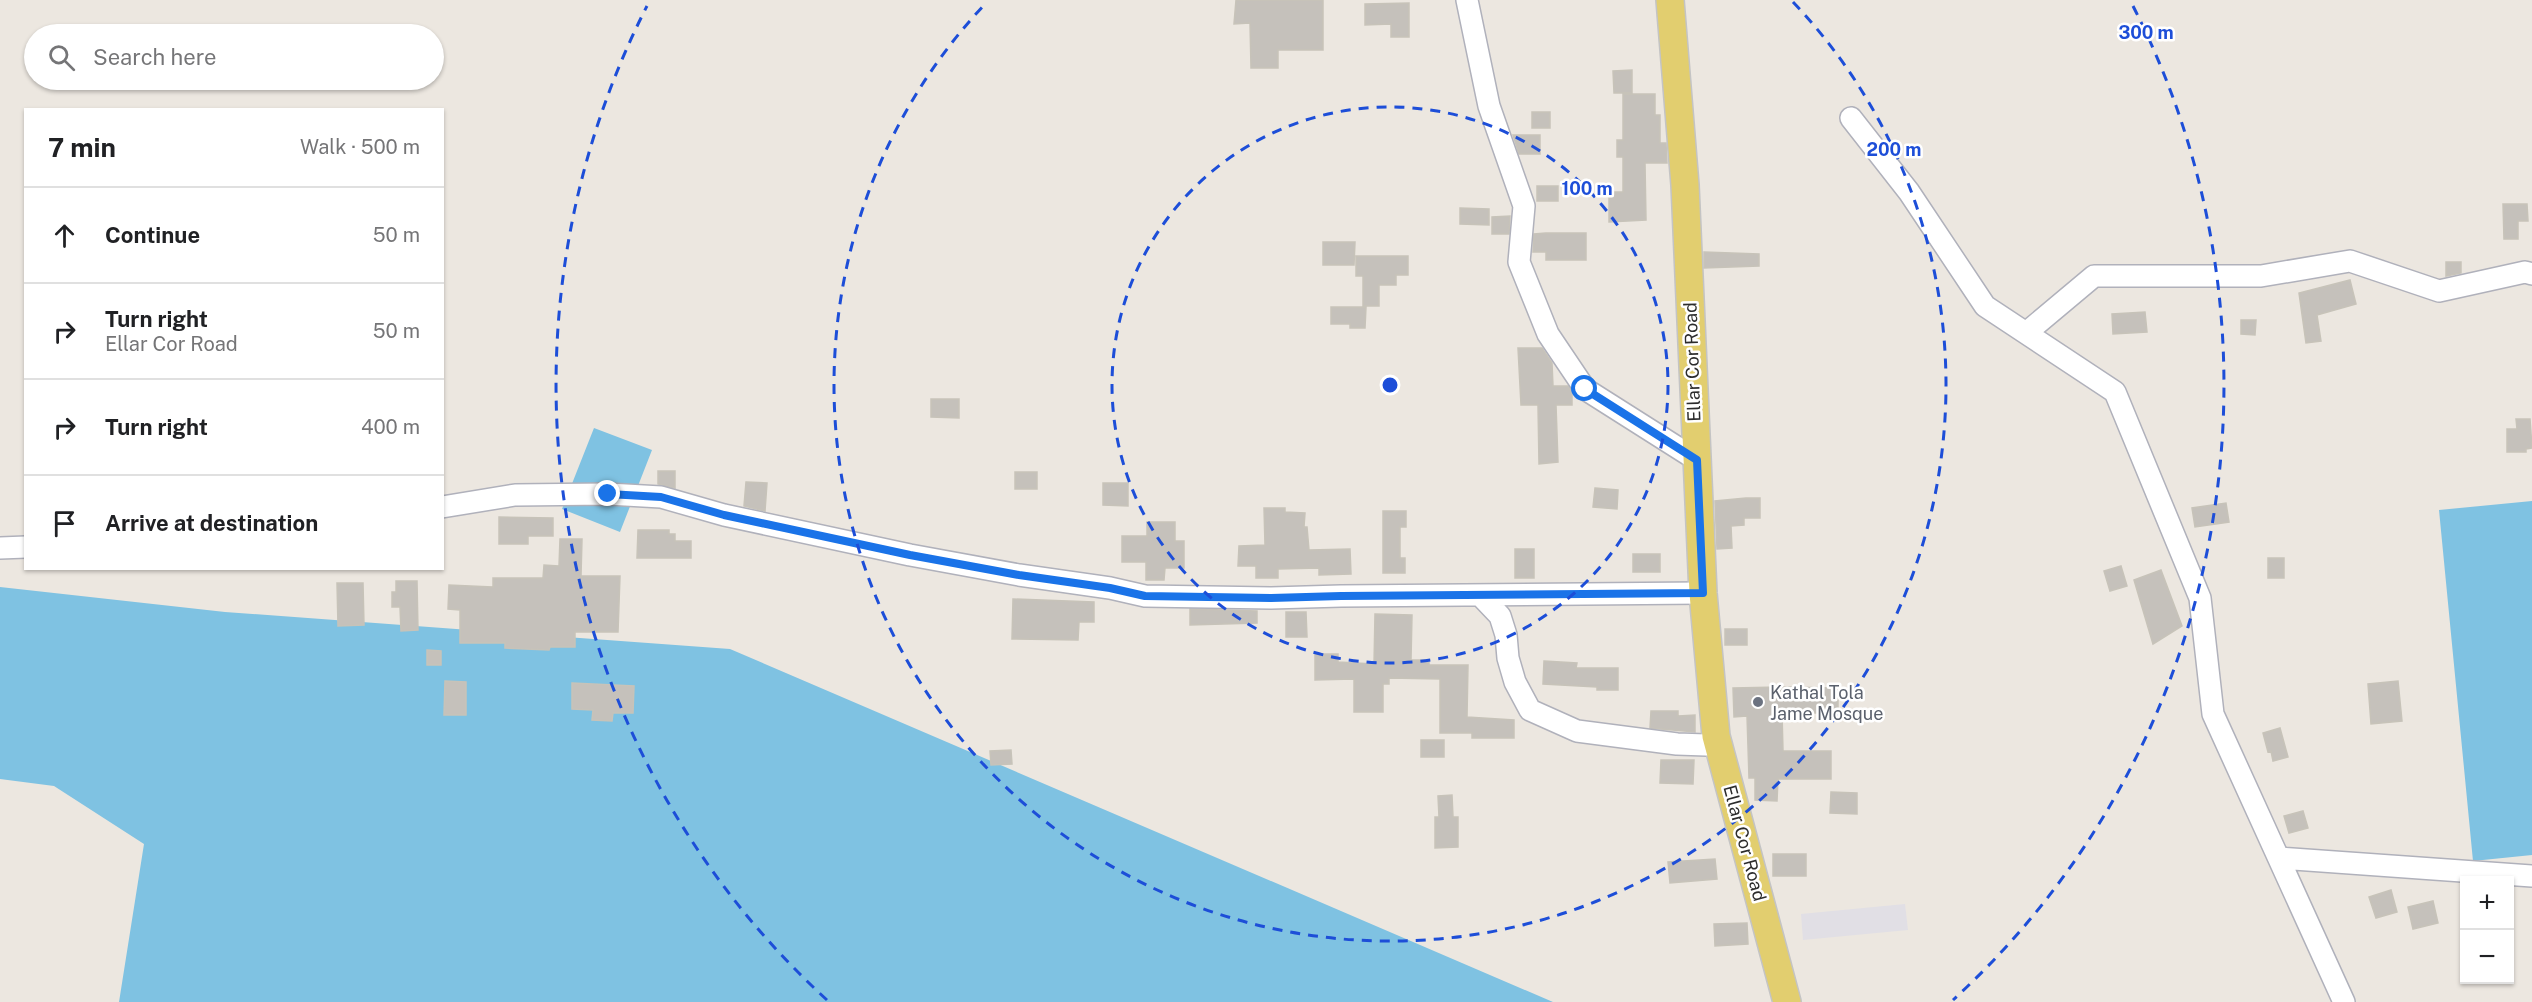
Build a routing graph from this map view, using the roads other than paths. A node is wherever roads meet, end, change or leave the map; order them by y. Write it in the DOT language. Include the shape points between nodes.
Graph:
graph roads {
  1 [pos="1467,0"];
  2 [pos="1670,0"];
  3 [pos="1851,117"];
  4 [pos="2529,273"];
  5 [pos="2026,333"];
  6 [pos="1697,460"];
  7 [pos="444,507"];
  8 [pos="24,547"];
  9 [pos="0,548"];
  10 [pos="1703,593"];
  11 [pos="1480,595"];
  12 [pos="1706,745"];
  13 [pos="2279,858"];
  14 [pos="2532,876"];
  15 [pos="1787,1002"];
  16 [pos="2344,1002"];
  1 -- 6 [label="street" via="1489,106 1524,206 1519,262 1548,334 1585,389"];
  2 -- 6 [label="main road, Ellar Cor Road" via="1685,185"];
  3 -- 5 [label="street" via="1909,192 1985,306"];
  4 -- 5 [label="street" via="2439,291 2350,261 2261,276 2094,276"];
  5 -- 13 [label="street" via="2115,392 2200,598 2213,714"];
  6 -- 10 [label="main road, Ellar Cor Road"];
  7 -- 11 [label="street" via="515,495 661,497 724,515 910,555 1145,596"];
  8 -- 9 [label="street"];
  10 -- 11 [label="street"];
  10 -- 15 [label="main road, Ellar Cor Road" via="1716,736"];
  11 -- 12 [label="street" via="1500,616 1515,682 1530,710 1577,731"];
  13 -- 14 [label="street"];
  13 -- 16 [label="street"];
}
